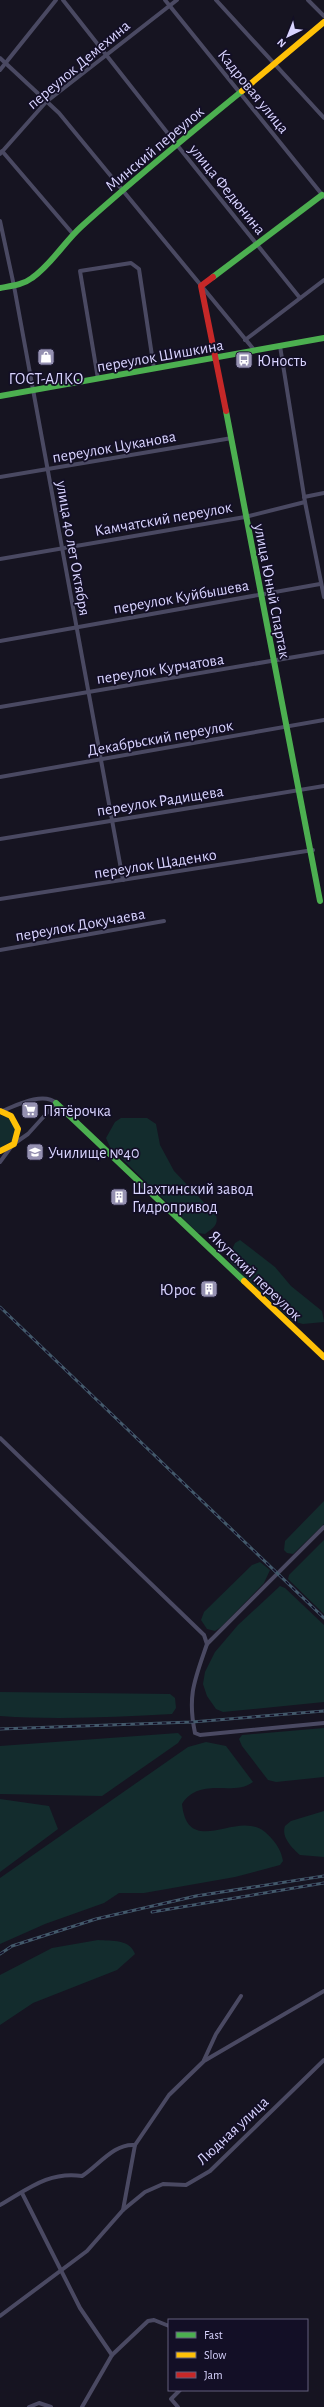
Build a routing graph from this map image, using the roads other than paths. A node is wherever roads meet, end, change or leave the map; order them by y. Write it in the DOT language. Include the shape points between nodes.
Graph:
graph roads {
  1 [pos="56,0"];
  2 [pos="63,0"];
  3 [pos="165,0"];
  4 [pos="177,0"];
  5 [pos="216,0"];
  6 [pos="308,0"];
  7 [pos="170,6"];
  8 [pos="324,16"];
  9 [pos="324,22"];
  10 [pos="106,53"];
  11 [pos="0,58"];
  12 [pos="4,62"];
  13 [pos="274,65"];
  14 [pos="0,70"];
  15 [pos="241,93"];
  16 [pos="46,102"];
  17 [pos="324,118"];
  18 [pos="177,145"];
  19 [pos="1,153"];
  20 [pos="121,191"];
  21 [pos="323,196"];
  22 [pos="0,221"];
  23 [pos="73,234"];
  24 [pos="258,244"];
  25 [pos="324,280"];
  26 [pos="14,286"];
  27 [pos="201,286"];
  28 [pos="0,288"];
  29 [pos="300,298"];
  30 [pos="324,338"];
  31 [pos="246,340"];
  32 [pos="280,346"];
  33 [pos="255,351"];
  34 [pos="216,358"];
  35 [pos="154,369"];
  36 [pos="98,379"];
  37 [pos="33,391"];
  38 [pos="0,396"];
  39 [pos="232,438"];
  40 [pos="48,469"];
  41 [pos="0,477"];
  42 [pos="324,493"];
  43 [pos="304,497"];
  44 [pos="305,502"];
  45 [pos="245,517"];
  46 [pos="62,548"];
  47 [pos="0,559"];
  48 [pos="320,584"];
  49 [pos="260,594"];
  50 [pos="324,598"];
  51 [pos="76,627"];
  52 [pos="0,641"];
  53 [pos="324,652"];
  54 [pos="273,662"];
  55 [pos="88,692"];
  56 [pos="0,707"];
  57 [pos="324,720"];
  58 [pos="286,727"];
  59 [pos="101,759"];
  60 [pos="0,777"];
  61 [pos="324,786"];
  62 [pos="299,791"];
  63 [pos="112,820"];
  64 [pos="0,839"];
  65 [pos="313,850"];
  66 [pos="123,880"];
  67 [pos="0,899"];
  68 [pos="320,901"];
  69 [pos="164,921"];
  70 [pos="0,950"];
  71 [pos="56,1103"];
  72 [pos="1,1111"];
  73 [pos="13,1145"];
  74 [pos="0,1151"];
  75 [pos="0,1162"];
  76 [pos="324,1357"];
  77 [pos="0,1438"];
  78 [pos="324,1527"];
  79 [pos="207,1644"];
  80 [pos="324,1723"];
  81 [pos="324,1991"];
  82 [pos="242,1996"];
  83 [pos="324,2060"];
  84 [pos="204,2061"];
  85 [pos="135,2145"];
  86 [pos="22,2193"];
  87 [pos="0,2205"];
  88 [pos="123,2210"];
  89 [pos="59,2271"];
  90 [pos="0,2316"];
  91 [pos="168,2326"];
  92 [pos="112,2355"];
  93 [pos="179,2391"];
  94 [pos="29,2407"];
  95 [pos="51,2407"];
  96 [pos="82,2407"];
  97 [pos="178,2407"];
  1 -- 12 [label="street"];
  2 -- 10 [label="street, улица Федюнина"];
  3 -- 7 [label="street, Кадровая улица"];
  4 -- 7 [label="street, переулок Демехина"];
  5 -- 13 [label="street"];
  6 -- 8 [label="street"];
  7 -- 10 [label="street, переулок Демехина"];
  7 -- 15 [label="street, Кадровая улица"];
  9 -- 13 [label="street, Минский переулок"];
  10 -- 16 [label="street, переулок Демехина"];
  10 -- 18 [label="street, улица Федюнина"];
  11 -- 12 [label="street"];
  12 -- 14 [label="street"];
  12 -- 16 [label="street"];
  13 -- 15 [label="street, Минский переулок"];
  13 -- 17 [label="street"];
  15 -- 18 [label="street, Минский переулок"];
  15 -- 21 [label="street, Кадровая улица"];
  16 -- 19 [label="street, переулок Демехина"];
  16 -- 20 [label="street" via="59,113"];
  18 -- 20 [label="street, Минский переулок"];
  18 -- 24 [label="street, улица Федюнина"];
  19 -- 23 [label="street"];
  20 -- 23 [label="street, Минский переулок"];
  20 -- 27 [label="street"];
  21 -- 24 [label="street"];
  22 -- 26 [label="street, улица 40 лет Октября"];
  23 -- 26 [label="street, Минский переулок" via="31,279"];
  24 -- 27 [label="street"];
  24 -- 29 [label="street, улица Федюнина"];
  25 -- 29 [label="street, переулок Шишкина"];
  26 -- 28 [label="street, Минский переулок"];
  26 -- 37 [label="street, улица 40 лет Октября"];
  27 -- 31 [label="street"];
  27 -- 34 [label="street, улица Юный Спартак"];
  29 -- 31 [label="street, переулок Шишкина"];
  30 -- 32 [label="street, переулок Шишкина"];
  31 -- 33 [label="street"];
  32 -- 33 [label="street, переулок Шишкина"];
  32 -- 43 [label="street"];
  33 -- 34 [label="street, переулок Шишкина"];
  34 -- 35 [label="street, переулок Шишкина"];
  34 -- 39 [label="street, улица Юный Спартак"];
  35 -- 36 [label="street, переулок Шишкина"];
  35 -- 36 [label="street" via="139,269 131,263 80,271"];
  36 -- 37 [label="street, переулок Шишкина"];
  37 -- 38 [label="street, переулок Шишкина"];
  37 -- 40 [label="street, улица 40 лет Октября"];
  39 -- 40 [label="street, переулок Цуканова"];
  39 -- 45 [label="street, улица Юный Спартак"];
  40 -- 41 [label="street, переулок Цуканова"];
  40 -- 46 [label="street, улица 40 лет Октября"];
  42 -- 43 [label="street"];
  43 -- 44 [label="street"];
  44 -- 45 [label="street, Камчатский переулок"];
  44 -- 48 [label="street"];
  45 -- 46 [label="street, Камчатский переулок"];
  45 -- 49 [label="street, улица Юный Спартак"];
  46 -- 47 [label="street, Камчатский переулок"];
  46 -- 51 [label="street, улица 40 лет Октября"];
  48 -- 49 [label="street, переулок Куйбышева"];
  48 -- 50 [label="street"];
  49 -- 51 [label="street, переулок Куйбышева"];
  49 -- 54 [label="street, улица Юный Спартак"];
  51 -- 52 [label="street, переулок Куйбышева"];
  51 -- 55 [label="street, улица 40 лет Октября"];
  53 -- 54 [label="street, переулок Курчатова"];
  54 -- 55 [label="street, переулок Курчатова"];
  54 -- 58 [label="street, улица Юный Спартак"];
  55 -- 56 [label="street, переулок Курчатова"];
  55 -- 59 [label="street, улица 40 лет Октября"];
  57 -- 58 [label="street, Декабрьский переулок"];
  58 -- 59 [label="street, Декабрьский переулок"];
  58 -- 62 [label="street, улица Юный Спартак"];
  59 -- 60 [label="street, Декабрьский переулок"];
  59 -- 63 [label="street, улица 40 лет Октября"];
  61 -- 62 [label="street, переулок Радищева"];
  62 -- 63 [label="street, переулок Радищева"];
  62 -- 65 [label="street, улица Юный Спартак"];
  63 -- 64 [label="street, переулок Радищева"];
  63 -- 66 [label="street, улица 40 лет Октября"];
  65 -- 66 [label="street, переулок Щаденко"];
  65 -- 68 [label="street, улица Юный Спартак"];
  66 -- 67 [label="street, переулок Щаденко"];
  69 -- 70 [label="street, переулок Докучаева"];
  71 -- 72 [label="street" via="46,1099 27,1101"];
  71 -- 73 [label="street" via="28,1134"];
  71 -- 76 [label="street, Якутский переулок"];
  72 -- 73 [label="street" via="11,1116 17,1124 18,1134"];
  73 -- 74 [label="street"];
  73 -- 75 [label="street"];
  77 -- 79 [label="street" via="196,1627"];
  78 -- 79 [label="street"];
  79 -- 80 [label="street" via="193,1683 190,1703 195,1733 200,1735"];
  81 -- 84 [label="street"];
  82 -- 84 [label="street" via="216,2034"];
  83 -- 88 [label="street, Людная улица" via="210,2171 186,2185 162,2184 144,2192"];
  84 -- 85 [label="street" via="169,2095"];
  85 -- 86 [label="street" via="118,2147 82,2176 52,2176"];
  85 -- 88 [label="street"];
  86 -- 87 [label="street"];
  86 -- 89 [label="street"];
  88 -- 89 [label="street, Людная улица" via="87,2251"];
  89 -- 90 [label="street, Людная улица"];
  89 -- 92 [label="street"];
  91 -- 92 [label="street" via="154,2320 148,2321"];
  92 -- 96 [label="street"];
  93 -- 97 [label="street" via="170,2399"];
  94 -- 95 [label="street" via="39,2403"];
}
